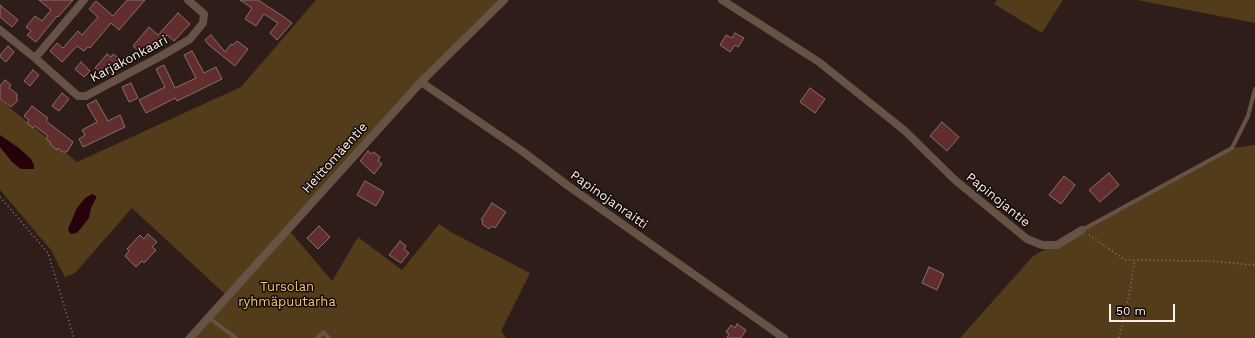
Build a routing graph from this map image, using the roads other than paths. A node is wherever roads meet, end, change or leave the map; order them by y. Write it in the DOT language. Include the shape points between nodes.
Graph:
graph roads {
  1 [pos="84,0"];
  2 [pos="188,0"];
  3 [pos="504,0"];
  4 [pos="722,0"];
  5 [pos="0,30"];
  6 [pos="35,58"];
  7 [pos="421,82"];
  8 [pos="1255,89"];
  9 [pos="1082,230"];
  10 [pos="208,317"];
  11 [pos="190,338"];
  12 [pos="236,338"];
  13 [pos="318,338"];
  14 [pos="329,338"];
  15 [pos="784,338"];
  1 -- 6 [label="street"];
  2 -- 6 [label="street, Karjakonkaari" via="204,14 203,23 190,39 86,96 78,96"];
  3 -- 7 [label="street, Heittomäentie"];
  4 -- 9 [label="street, Papinojantie" via="819,62 904,130 955,180 1027,239 1042,245 1057,245"];
  5 -- 6 [label="street, Karjakonkaari"];
  7 -- 10 [label="street, Heittomäentie"];
  7 -- 15 [label="street, Papinojanraitti"];
  8 -- 9 [label="lane, Papinojantie" via="1248,116 1232,148"];
  10 -- 11 [label="street, Heittomäentie"];
  10 -- 12 [label="lane"];
  13 -- 14 [label="lane" via="323,332"];
}
